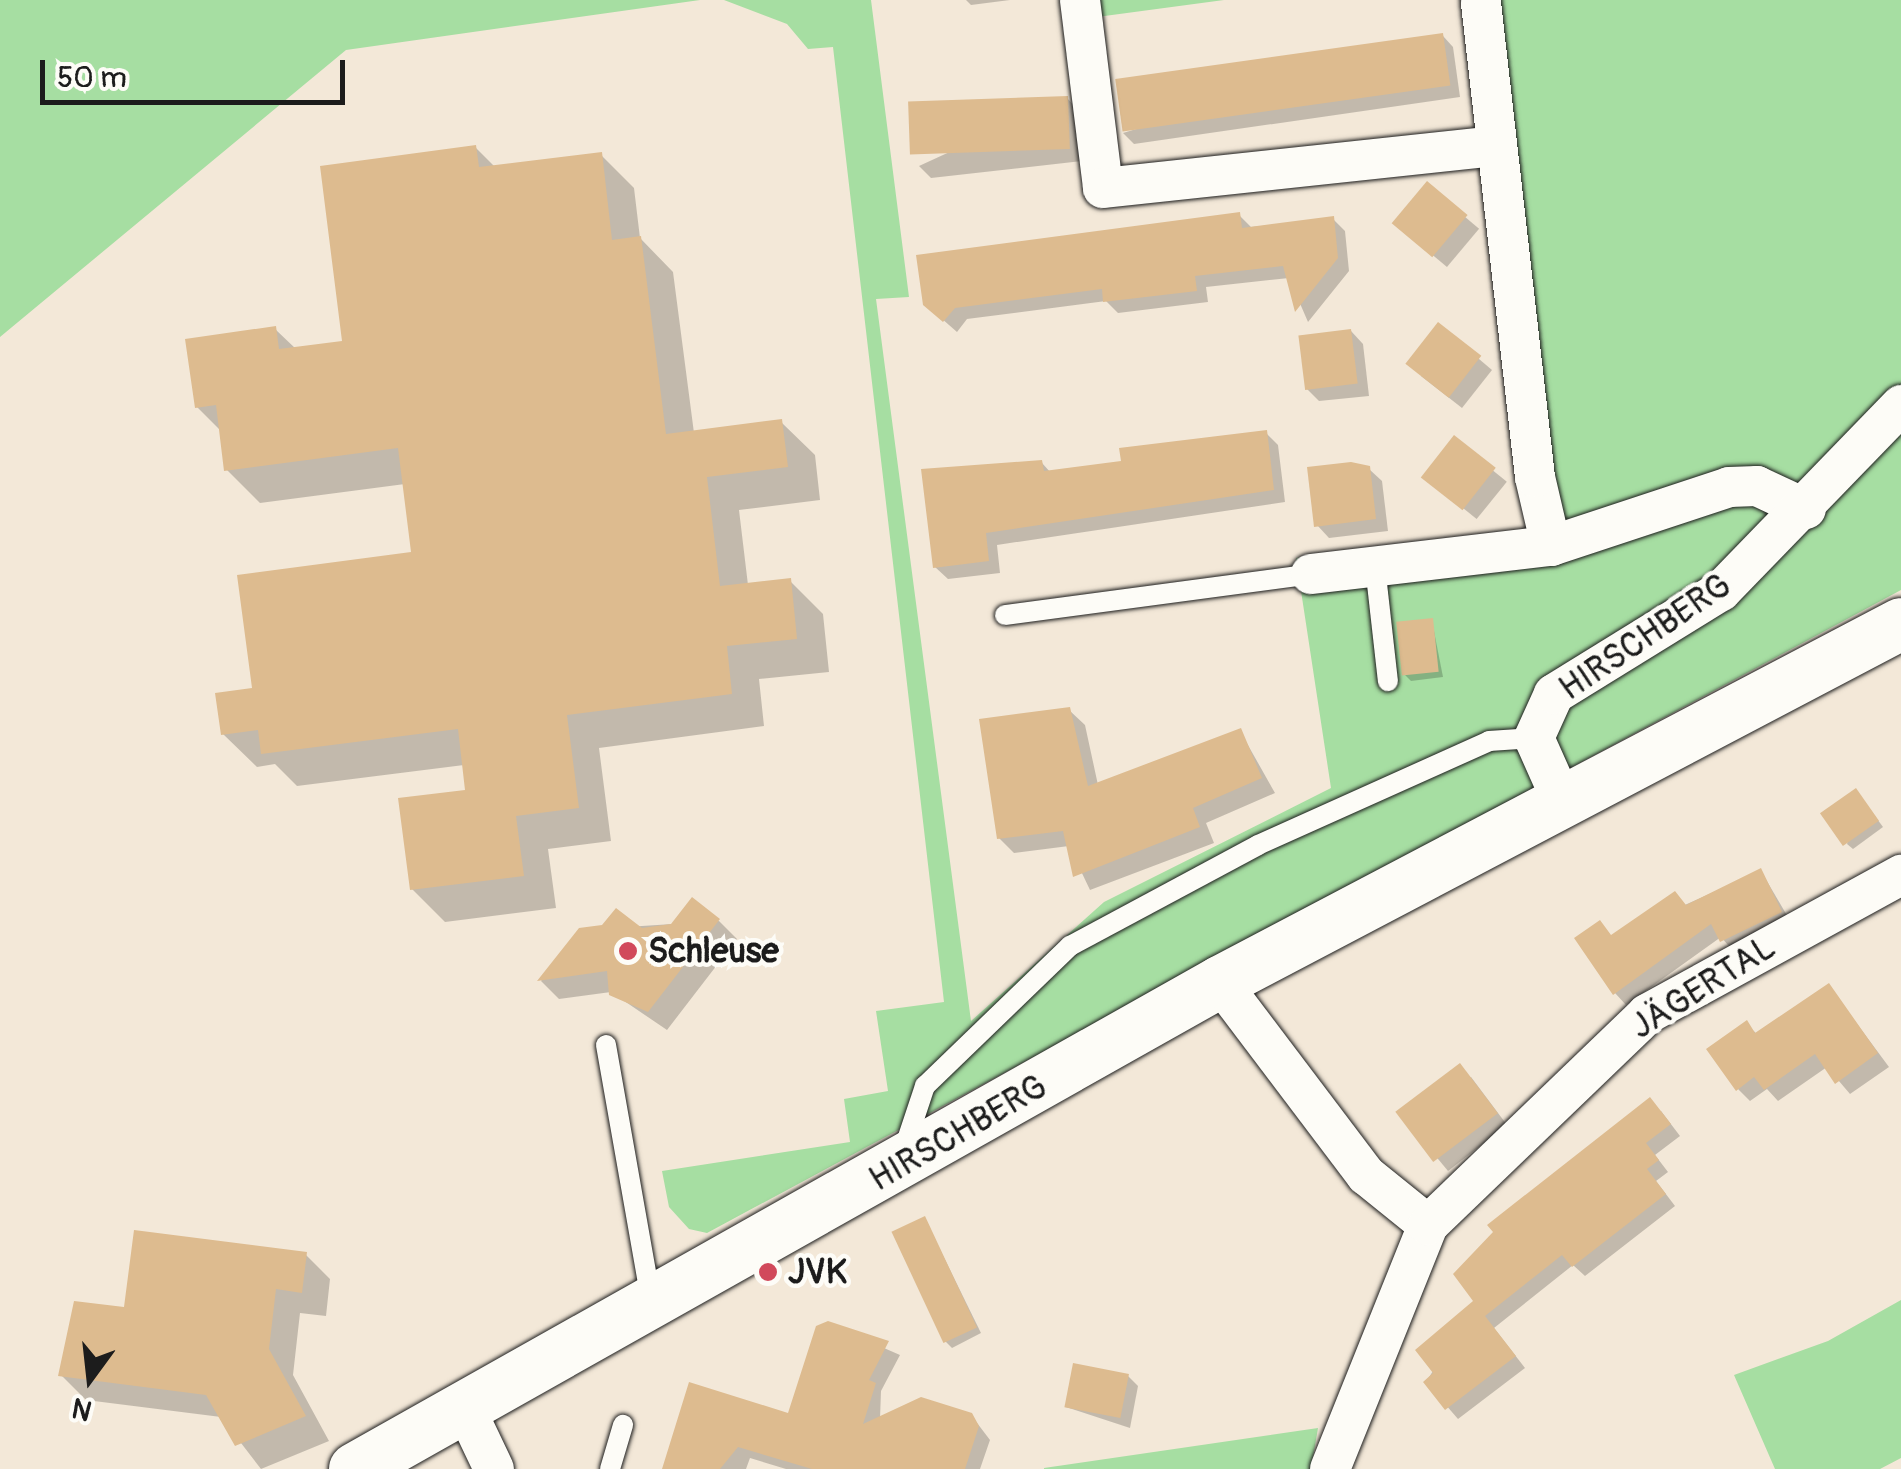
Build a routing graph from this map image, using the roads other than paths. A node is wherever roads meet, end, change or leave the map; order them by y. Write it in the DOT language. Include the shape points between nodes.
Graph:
graph roads {
  1 [pos="1080,0"];
  2 [pos="1480,0"];
  3 [pos="1496,146"];
  4 [pos="1901,405"];
  5 [pos="1806,509"];
  6 [pos="1551,546"];
  7 [pos="1375,566"];
  8 [pos="1312,574"];
  9 [pos="1005,615"];
  10 [pos="1901,624"];
  11 [pos="1388,681"];
  12 [pos="1534,738"];
  13 [pos="1563,803"];
  14 [pos="1901,875"];
  15 [pos="1220,982"];
  16 [pos="606,1046"];
  17 [pos="899,1168"];
  18 [pos="1428,1225"];
  19 [pos="651,1303"];
  20 [pos="466,1410"];
  21 [pos="623,1425"];
  22 [pos="355,1469"];
  23 [pos="494,1469"];
  24 [pos="610,1469"];
  25 [pos="1330,1469"];
  1 -- 3 [label="street" via="1103,188"];
  2 -- 3 [label="street"];
  3 -- 6 [label="street"];
  4 -- 5 [label="street, HIRSCHBERG"];
  5 -- 6 [label="street" via="1757,486 1729,487"];
  5 -- 12 [label="street, HIRSCHBERG" via="1721,590 1554,694"];
  6 -- 7 [label="street"];
  7 -- 8 [label="street"];
  7 -- 11 [label="lane"];
  8 -- 9 [label="lane"];
  10 -- 13 [label="street, HIRSCHBERG"];
  12 -- 13 [label="street, HIRSCHBERG"];
  12 -- 17 [label="lane" via="1489,742 1258,845 1070,946 925,1086"];
  13 -- 15 [label="street, HIRSCHBERG"];
  14 -- 18 [label="street, JÄGERTAL" via="1646,1014"];
  15 -- 17 [label="street, HIRSCHBERG"];
  15 -- 18 [label="street" via="1366,1175"];
  16 -- 19 [label="lane"];
  17 -- 19 [label="street, HIRSCHBERG"];
  18 -- 25 [label="street"];
  19 -- 20 [label="street, HIRSCHBERG"];
  20 -- 22 [label="street, HIRSCHBERG"];
  20 -- 23 [label="street"];
  21 -- 24 [label="lane"];
}
